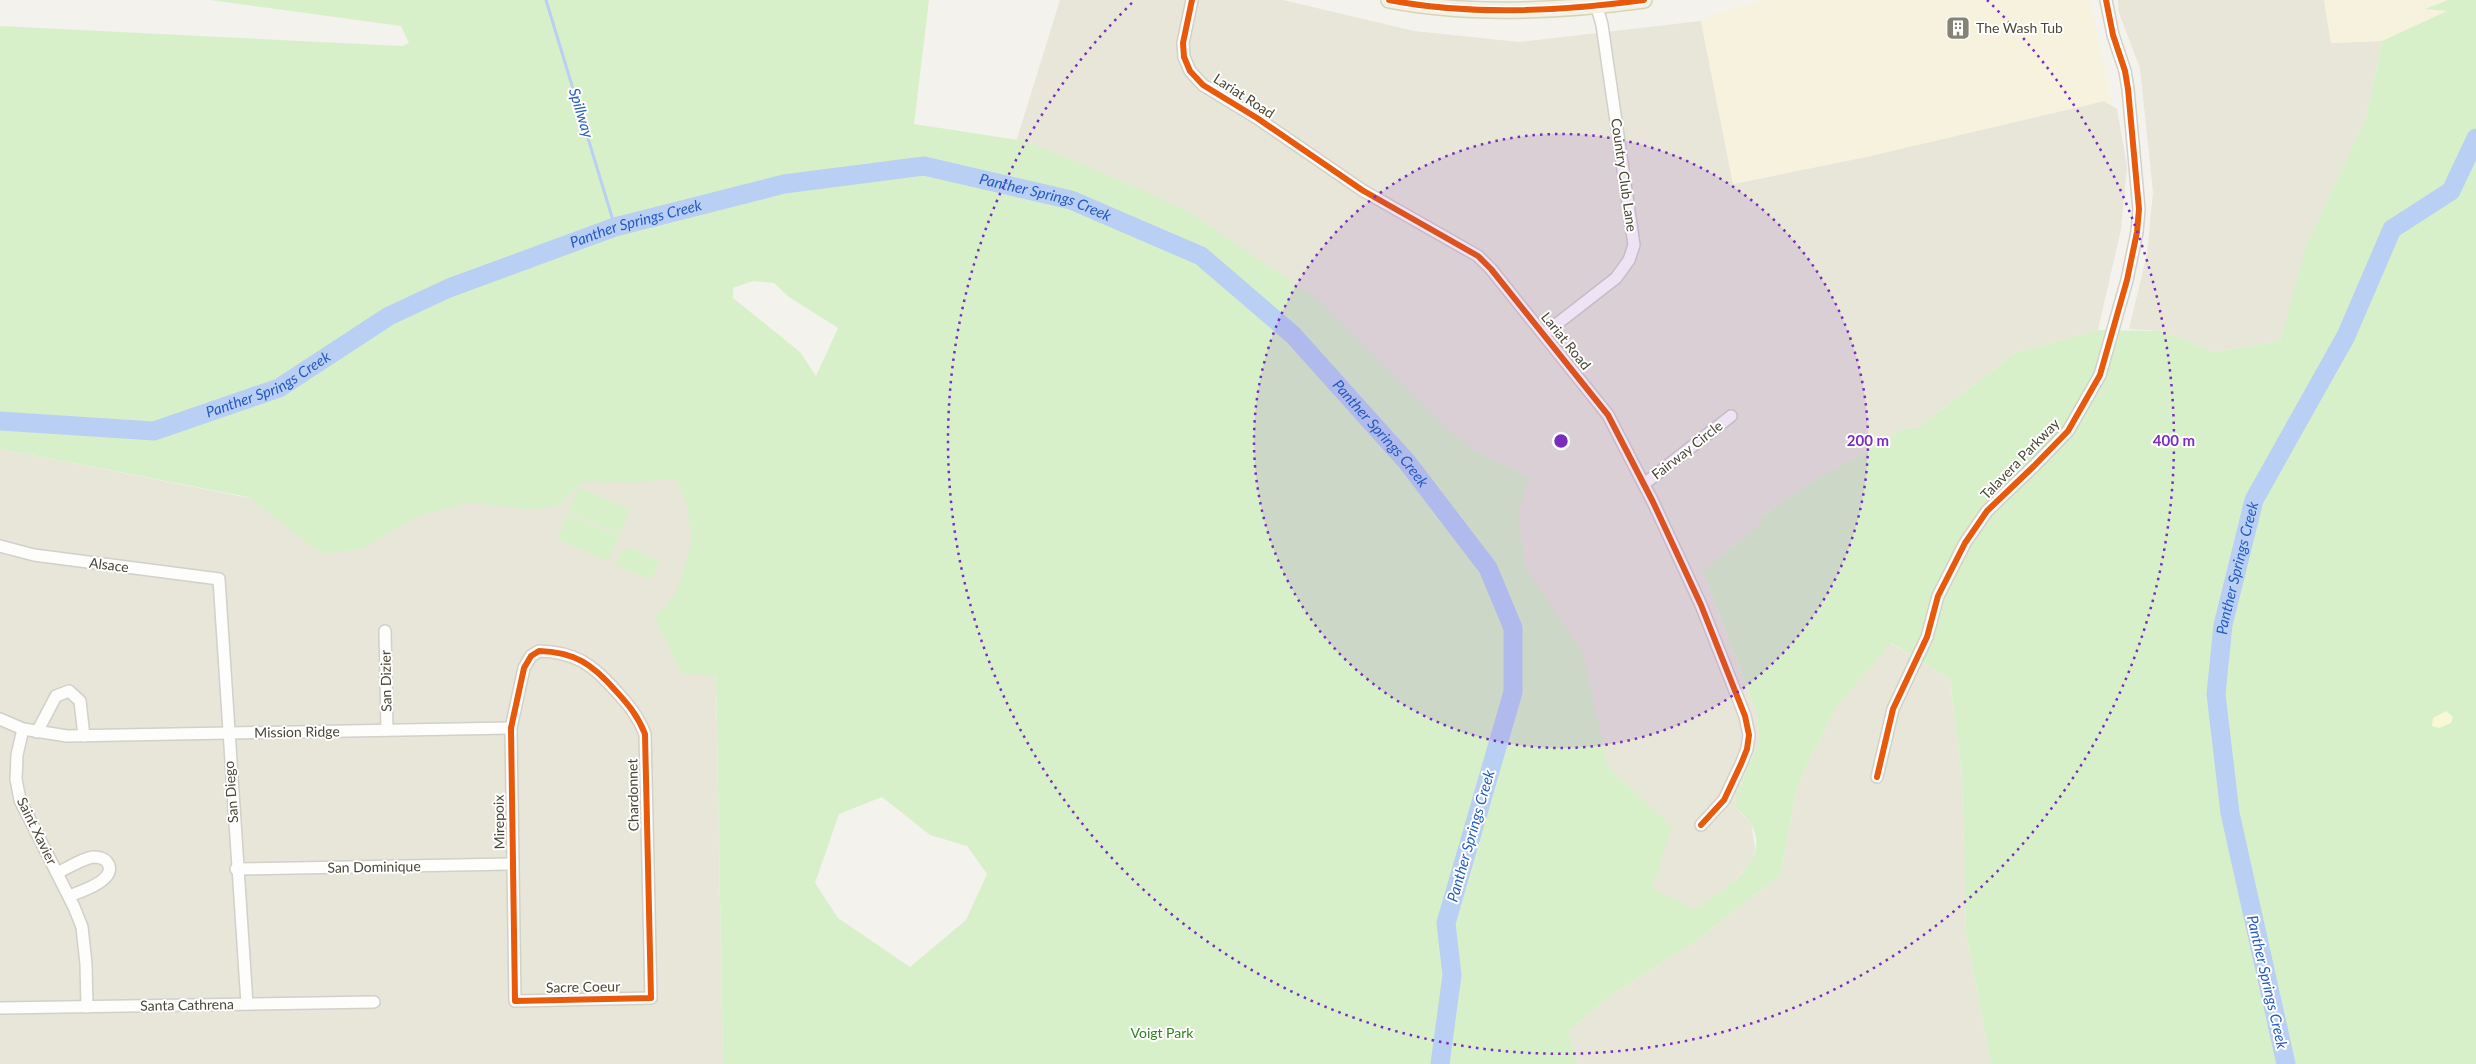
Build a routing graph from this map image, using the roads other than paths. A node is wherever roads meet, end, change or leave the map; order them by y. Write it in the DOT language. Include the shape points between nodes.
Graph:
graph roads {
  1 [pos="1192,0"];
  2 [pos="1389,0"];
  3 [pos="1644,0"];
  4 [pos="2106,0"];
  5 [pos="1596,3"];
  6 [pos="1544,334"];
  7 [pos="1731,416"];
  8 [pos="1644,484"];
  9 [pos="0,546"];
  10 [pos="219,579"];
  11 [pos="385,631"];
  12 [pos="539,651"];
  13 [pos="0,719"];
  14 [pos="511,728"];
  15 [pos="23,729"];
  16 [pos="387,730"];
  17 [pos="37,732"];
  18 [pos="228,734"];
  19 [pos="84,736"];
  20 [pos="1877,777"];
  21 [pos="1701,825"];
  22 [pos="512,864"];
  23 [pos="236,870"];
  24 [pos="57,873"];
  25 [pos="69,896"];
  26 [pos="651,998"];
  27 [pos="515,1001"];
  28 [pos="374,1002"];
  29 [pos="246,1004"];
  30 [pos="87,1007"];
  31 [pos="0,1008"];
  1 -- 6 [label="street, Lariat Road" via="1183,43 1184,57 1190,71 1203,85 1362,190 1478,256"];
  2 -- 5 [label="main road" via="1472,8 1539,9"];
  3 -- 5 [label="main road"];
  4 -- 20 [label="street, Talavera Parkway" via="2125,71 2139,208 2130,270 2116,321 2100,375 2068,431 1987,511 1961,552 1938,596 1927,638 1893,709"];
  5 -- 6 [label="street, Country Club Lane" via="1604,35 1634,245 1629,260 1616,278"];
  6 -- 8 [label="street, Lariat Road" via="1597,399"];
  7 -- 8 [label="street, Fairway Circle"];
  8 -- 21 [label="street, Lariat Road" via="1701,604 1747,722 1748,749 1742,764 1724,800"];
  9 -- 10 [label="street, Alsace" via="34,556"];
  10 -- 18 [label="street, San Diego"];
  11 -- 16 [label="street, San Dizier"];
  12 -- 14 [label="street, Mirepoix" via="531,656 524,668"];
  12 -- 26 [label="street, Chardonnet" via="581,659 596,669 631,707 644,734"];
  13 -- 15 [label="street, Mission Ridge"];
  14 -- 16 [label="street, Mission Ridge"];
  14 -- 22 [label="street, Mirepoix"];
  15 -- 17 [label="street, Mission Ridge"];
  15 -- 24 [label="street, Saint Xavier" via="17,755 16,780 20,800"];
  16 -- 18 [label="street, Mission Ridge"];
  17 -- 19 [label="street, Mission Ridge"];
  17 -- 19 [label="street" via="56,696 69,691 80,701"];
  18 -- 19 [label="street, Mission Ridge"];
  18 -- 23 [label="street, San Diego"];
  22 -- 23 [label="street, San Dominique"];
  22 -- 27 [label="street, Mirepoix"];
  23 -- 29 [label="street, San Diego"];
  24 -- 25 [label="street, Saint Xavier"];
  24 -- 25 [label="street, Saint Xavier" via="92,857 107,862 108,876 103,881"];
  25 -- 30 [label="street, Saint Xavier" via="82,927"];
  26 -- 27 [label="street, Sacre Coeur"];
  28 -- 29 [label="street, Santa Cathrena"];
  29 -- 30 [label="street, Santa Cathrena"];
  30 -- 31 [label="street, Santa Cathrena"];
}
